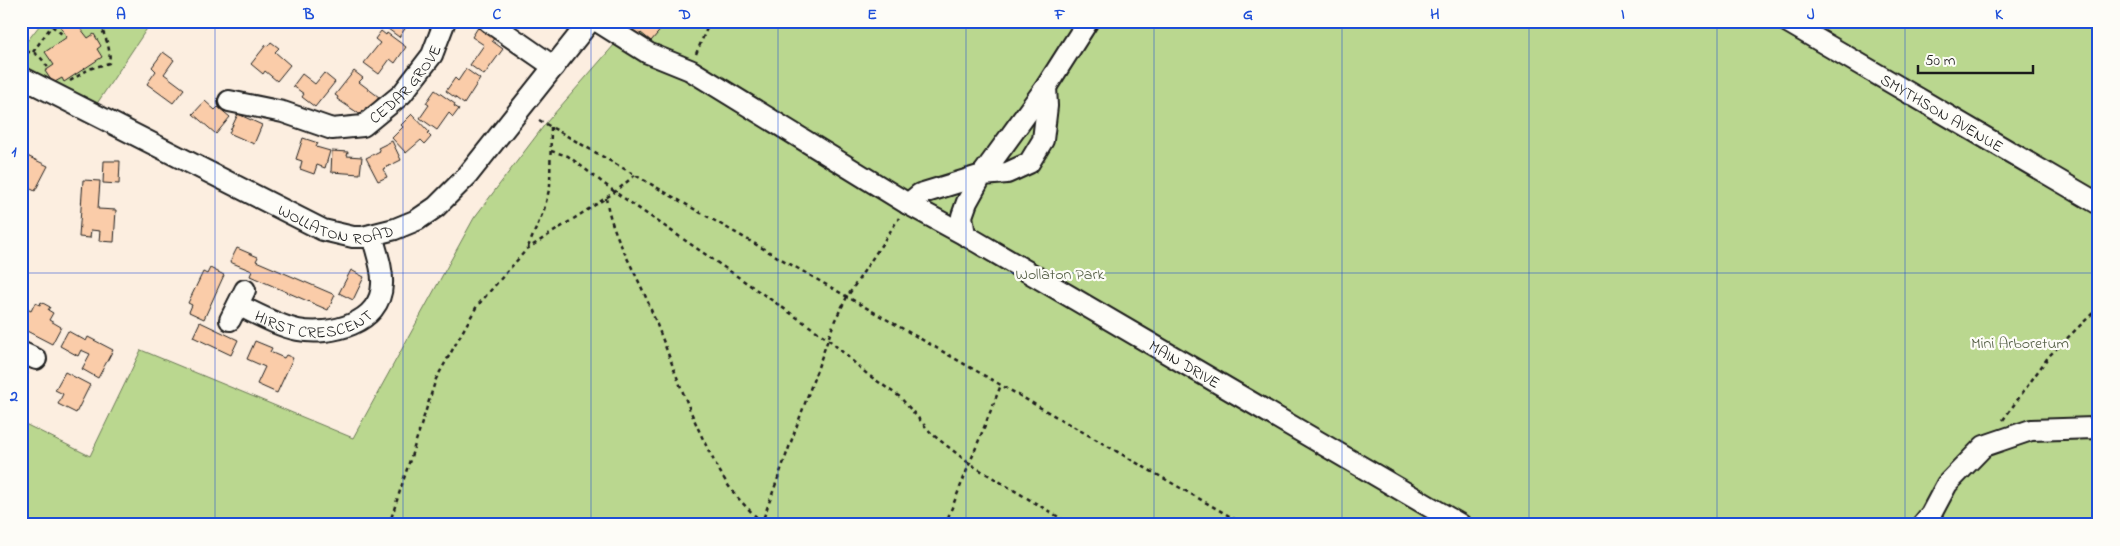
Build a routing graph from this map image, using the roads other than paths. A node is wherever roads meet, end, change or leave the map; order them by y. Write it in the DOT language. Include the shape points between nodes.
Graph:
graph roads {
  1 [pos="444,21"];
  2 [pos="488,21"];
  3 [pos="590,21"];
  4 [pos="597,21"];
  5 [pos="1088,21"];
  6 [pos="1786,21"];
  7 [pos="554,67"];
  8 [pos="21,77"];
  9 [pos="1046,87"];
  10 [pos="229,101"];
  11 [pos="982,175"];
  12 [pos="908,204"];
  13 [pos="2099,204"];
  14 [pos="372,235"];
  15 [pos="965,235"];
  16 [pos="238,305"];
  17 [pos="2099,430"];
  18 [pos="1928,521"];
  19 [pos="1462,525"];
  1 -- 10 [label="street, CEDAR GROVE" via="432,55 402,94 363,126 332,129 283,112"];
  2 -- 7 [label="street"];
  3 -- 7 [label="street, WOLLATON ROAD"];
  4 -- 12 [label="street, MAIN DRIVE" via="648,53 690,70"];
  5 -- 9 [label="street"];
  6 -- 13 [label="street, SMYTHSON AVENUE"];
  7 -- 14 [label="street, WOLLATON ROAD" via="452,192 417,220"];
  8 -- 14 [label="street, WOLLATON ROAD" via="323,230 353,237"];
  9 -- 11 [label="street"];
  9 -- 11 [label="street" via="1043,140 1029,163 1007,173"];
  11 -- 12 [label="street" via="920,194"];
  11 -- 15 [label="street" via="962,216"];
  12 -- 15 [label="street, MAIN DRIVE"];
  14 -- 16 [label="street, HIRST CRESCENT" via="382,286 373,310 363,319 348,326 314,332 292,328"];
  15 -- 19 [label="street, MAIN DRIVE"];
  17 -- 18 [label="street" via="2030,430 1984,446 1947,484"];
}
